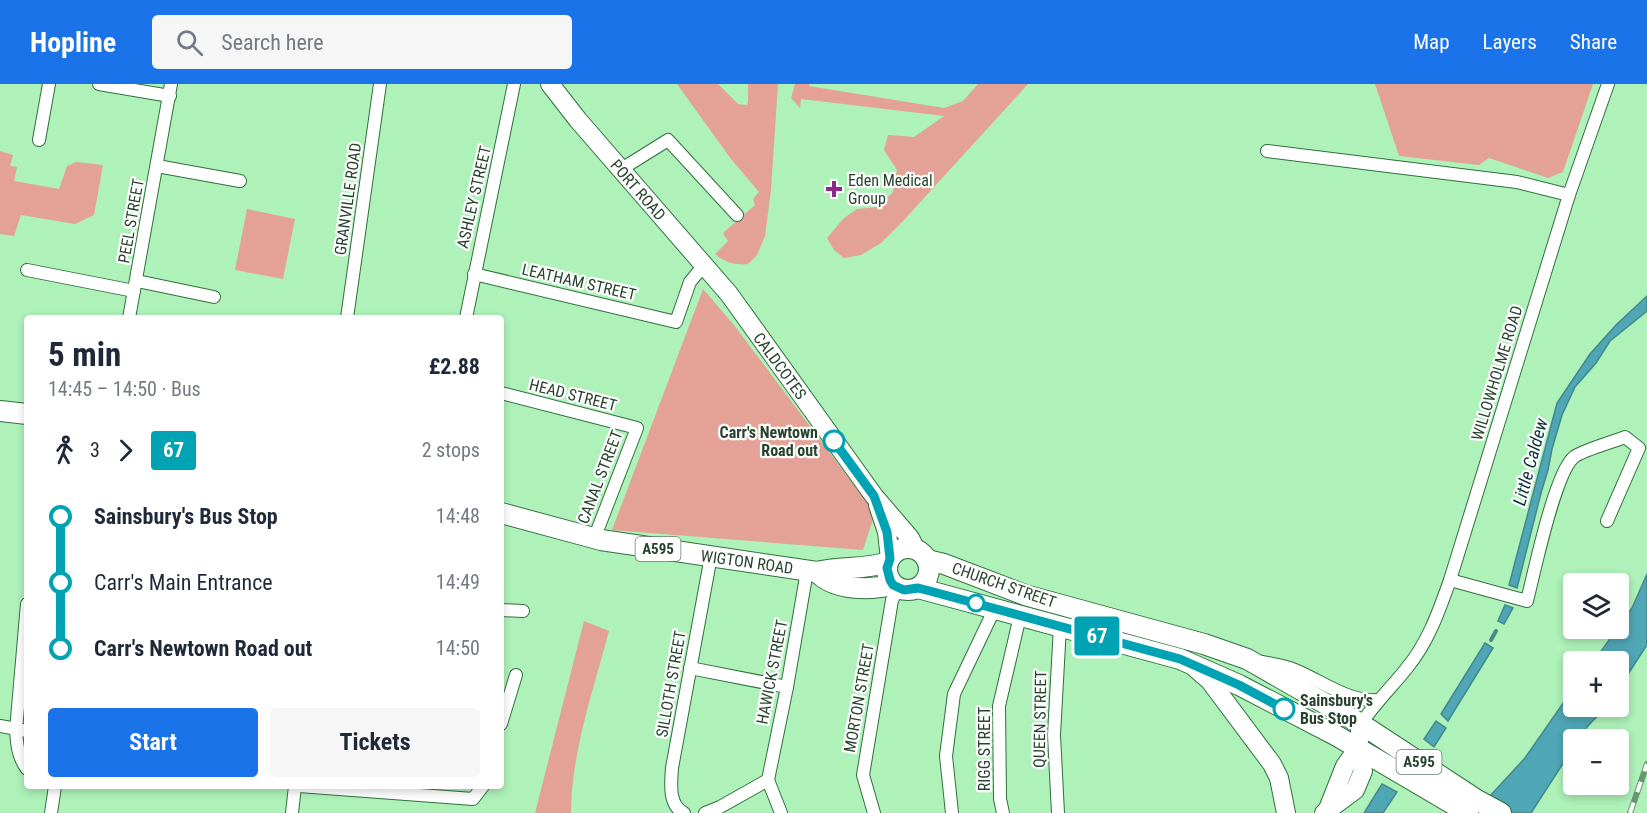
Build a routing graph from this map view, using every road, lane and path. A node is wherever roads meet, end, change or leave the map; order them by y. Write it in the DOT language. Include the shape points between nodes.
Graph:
graph roads {
  1 [pos="49,84"];
  2 [pos="99,84"];
  3 [pos="380,84"];
  4 [pos="514,84"];
  5 [pos="550,84"];
  6 [pos="1608,84"];
  7 [pos="170,90"];
  8 [pos="39,140"];
  9 [pos="1267,151"];
  10 [pos="157,166"];
  11 [pos="620,170"];
  12 [pos="240,181"];
  13 [pos="1569,195"];
  14 [pos="737,215"];
  15 [pos="704,265"];
  16 [pos="27,270"];
  17 [pos="474,274"];
  18 [pos="136,286"];
  19 [pos="729,294"];
  20 [pos="214,297"];
  21 [pos="130,315"];
  22 [pos="348,315"];
  23 [pos="467,315"];
  24 [pos="504,394"];
  25 [pos="0,411"];
  26 [pos="24,414"];
  27 [pos="637,428"];
  28 [pos="874,496"];
  29 [pos="504,514"];
  30 [pos="1607,521"];
  31 [pos="594,539"];
  32 [pos="921,555"];
  33 [pos="711,556"];
  34 [pos="889,561"];
  35 [pos="812,571"];
  36 [pos="1450,580"];
  37 [pos="903,587"];
  38 [pos="994,608"];
  39 [pos="504,610"];
  40 [pos="523,611"];
  41 [pos="1020,616"];
  42 [pos="1060,626"];
  43 [pos="1247,659"];
  44 [pos="1189,663"];
  45 [pos="690,668"];
  46 [pos="516,675"];
  47 [pos="24,680"];
  48 [pos="787,687"];
  49 [pos="1379,700"];
  50 [pos="504,705"];
  51 [pos="1361,723"];
  52 [pos="0,726"];
  53 [pos="22,730"];
  54 [pos="1358,748"];
  55 [pos="24,766"];
  56 [pos="768,780"];
  57 [pos="55,789"];
  58 [pos="296,789"];
  59 [pos="338,789"];
  60 [pos="481,789"];
  61 [pos="1464,808"];
  62 [pos="1326,811"];
  63 [pos="51,813"];
  64 [pos="292,813"];
  65 [pos="684,813"];
  66 [pos="705,813"];
  67 [pos="781,813"];
  68 [pos="874,813"];
  69 [pos="952,813"];
  70 [pos="1003,813"];
  71 [pos="1058,813"];
  72 [pos="1286,813"];
  73 [pos="1502,813"];
  1 -- 8 [label="street"];
  2 -- 7 [label="street"];
  3 -- 22 [label="street, GRANVILLE ROAD"];
  4 -- 17 [label="street, ASHLEY STREET"];
  5 -- 11 [label="main road, PORT ROAD"];
  6 -- 13 [label="street, WILLOWHOLME ROAD"];
  7 -- 10 [label="street, PEEL STREET"];
  9 -- 13 [label="street" via="1517,182"];
  10 -- 12 [label="street, PEEL STREET"];
  10 -- 18 [label="street, PEEL STREET"];
  11 -- 14 [label="street" via="669,140"];
  11 -- 15 [label="main road, PORT ROAD"];
  13 -- 36 [label="street, WILLOWHOLME ROAD"];
  15 -- 17 [label="street, LEATHAM STREET" via="690,282 676,322"];
  15 -- 19 [label="main road, PORT ROAD"];
  16 -- 18 [label="street, PEEL STREET"];
  17 -- 23 [label="street, ASHLEY STREET"];
  18 -- 20 [label="street, PEEL STREET"];
  18 -- 21 [label="street, PEEL STREET"];
  19 -- 28 [label="main road, CALDCOTES"];
  24 -- 27 [label="street, HEAD STREET"];
  25 -- 26 [label="main road"];
  27 -- 31 [label="street, CANAL STREET"];
  28 -- 32 [label="main road, CALDCOTES"];
  28 -- 34 [label="main road, CALDCOTES" via="887,532"];
  29 -- 31 [label="main road, WIGTON ROAD / A595"];
  30 -- 36 [label="street" via="1639,448 1625,437 1574,457 1568,465 1556,491 1527,601"];
  31 -- 33 [label="main road, WIGTON ROAD / A595"];
  32 -- 34 [label="main road" via="910,548 898,551"];
  32 -- 37 [label="main road" via="929,572 923,584"];
  32 -- 43 [label="main road, CHURCH STREET / A595" via="1025,595"];
  33 -- 35 [label="main road, WIGTON ROAD / A595"];
  33 -- 45 [label="street, SILLOTH STREET"];
  34 -- 35 [label="main road, WIGTON ROAD / A595" via="878,566"];
  34 -- 37 [label="main road" via="888,574"];
  35 -- 37 [label="main road, WIGTON ROAD / A595" via="825,581 841,585"];
  35 -- 48 [label="street, HAWICK STREET"];
  36 -- 49 [label="street, WILLOWHOLME ROAD" via="1433,628 1408,668"];
  37 -- 38 [label="main road, CHURCH STREET / A595"];
  37 -- 68 [label="street, MORTON STREET" via="892,600 863,775"];
  38 -- 41 [label="main road, CHURCH STREET / A595"];
  38 -- 69 [label="street" via="954,693 946,756"];
  39 -- 40 [label="street"];
  41 -- 42 [label="main road, CHURCH STREET / A595"];
  41 -- 70 [label="street, RIGG STREET" via="999,706"];
  42 -- 44 [label="main road, CHURCH STREET / A595"];
  42 -- 71 [label="street, QUEEN STREET" via="1054,735"];
  43 -- 49 [label="street" via="1293,669 1347,697"];
  43 -- 51 [label="main road, A595"];
  44 -- 54 [label="main road, A595"];
  44 -- 72 [label="main road" via="1210,681 1272,765 1279,778"];
  45 -- 48 [label="street"];
  45 -- 65 [label="street, SILLOTH STREET" via="672,768 671,794"];
  46 -- 50 [label="street"];
  47 -- 53 [label="street"];
  48 -- 56 [label="street, HAWICK STREET"];
  49 -- 51 [label="street, WILLOWHOLME ROAD"];
  51 -- 54 [label="main road"];
  51 -- 61 [label="main road, A595"];
  52 -- 53 [label="street"];
  53 -- 55 [label="street" via="17,748"];
  54 -- 61 [label="main road, A595"];
  54 -- 62 [label="main road" via="1363,771 1355,790"];
  56 -- 66 [label="street"];
  56 -- 67 [label="street"];
  57 -- 63 [label="street"];
  58 -- 64 [label="street"];
  59 -- 60 [label="street" via="473,799"];
  61 -- 73 [label="main road, A595"];
}
